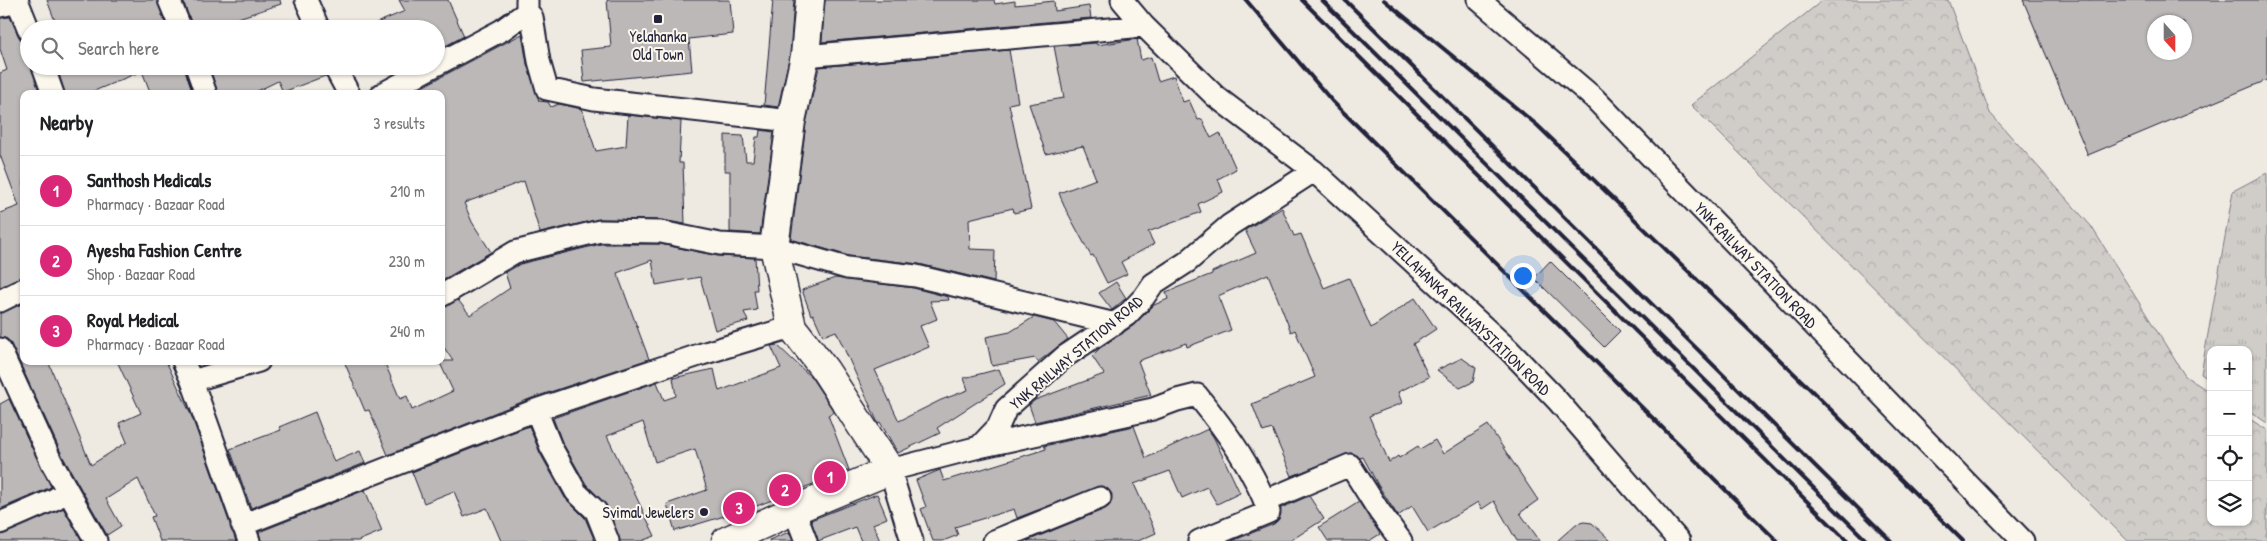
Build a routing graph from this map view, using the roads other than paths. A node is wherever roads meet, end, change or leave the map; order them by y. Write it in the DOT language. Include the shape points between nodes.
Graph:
graph roads {
  1 [pos="169,0"];
  2 [pos="306,0"];
  3 [pos="810,0"];
  4 [pos="1122,0"];
  5 [pos="1479,0"];
  6 [pos="12,2"];
  7 [pos="527,6"];
  8 [pos="23,20"];
  9 [pos="177,20"];
  10 [pos="314,20"];
  11 [pos="1144,26"];
  12 [pos="805,56"];
  13 [pos="445,61"];
  14 [pos="46,75"];
  15 [pos="199,75"];
  16 [pos="339,75"];
  17 [pos="418,75"];
  18 [pos="52,90"];
  19 [pos="205,90"];
  20 [pos="347,90"];
  21 [pos="390,90"];
  22 [pos="791,121"];
  23 [pos="1314,171"];
  24 [pos="774,247"];
  25 [pos="20,291"];
  26 [pos="445,294"];
  27 [pos="0,302"];
  28 [pos="1115,324"];
  29 [pos="792,326"];
  30 [pos="0,349"];
  31 [pos="185,365"];
  32 [pos="244,365"];
  33 [pos="192,380"];
  34 [pos="536,410"];
  35 [pos="979,447"];
  36 [pos="890,470"];
  37 [pos="67,491"];
  38 [pos="1100,498"];
  39 [pos="1266,502"];
  40 [pos="794,510"];
  41 [pos="0,523"];
  42 [pos="245,533"];
  43 [pos="96,541"];
  44 [pos="608,541"];
  45 [pos="726,541"];
  46 [pos="806,541"];
  47 [pos="912,541"];
  48 [pos="994,541"];
  49 [pos="1199,541"];
  50 [pos="1401,541"];
  51 [pos="1679,541"];
  52 [pos="2023,541"];
  1 -- 9 [label="street"];
  2 -- 10 [label="street"];
  3 -- 12 [label="street"];
  4 -- 11 [label="street"];
  5 -- 52 [label="street, YNK RAILWAY STATION ROAD" via="1594,98"];
  6 -- 8 [label="street"];
  7 -- 13 [label="street" via="502,30"];
  7 -- 22 [label="street" via="546,89 594,99"];
  11 -- 12 [label="street"];
  11 -- 23 [label="street" via="1215,96"];
  12 -- 22 [label="street"];
  14 -- 18 [label="street"];
  15 -- 19 [label="street"];
  16 -- 20 [label="street"];
  17 -- 21 [label="street"];
  22 -- 24 [label="street"];
  23 -- 28 [label="street, YNK RAILWAY STATION ROAD" via="1230,225 1187,262 1152,284 1144,297"];
  23 -- 51 [label="street, YELLAHANKA RAILWAYSTATION ROAD" via="1509,350 1557,400"];
  24 -- 26 [label="street" via="720,244 660,232 600,231 515,252"];
  24 -- 28 [label="street" via="847,268 916,276"];
  24 -- 29 [label="street"];
  25 -- 27 [label="street"];
  28 -- 35 [label="street, YNK RAILWAY STATION ROAD" via="1064,357 1006,410 998,427"];
  29 -- 34 [label="street"];
  29 -- 36 [label="street" via="825,370"];
  30 -- 37 [label="street"];
  31 -- 33 [label="street"];
  32 -- 33 [label="street"];
  33 -- 42 [label="street"];
  34 -- 42 [label="street"];
  34 -- 44 [label="street" via="551,447 576,492 596,511"];
  35 -- 36 [label="street"];
  35 -- 39 [label="street" via="1153,409 1197,395 1230,435"];
  36 -- 40 [label="street"];
  36 -- 47 [label="street"];
  37 -- 41 [label="street"];
  37 -- 43 [label="street"];
  38 -- 48 [label="street"];
  39 -- 49 [label="street" via="1269,512"];
  39 -- 50 [label="street" via="1350,465"];
  40 -- 45 [label="street"];
  40 -- 46 [label="street"];
}
